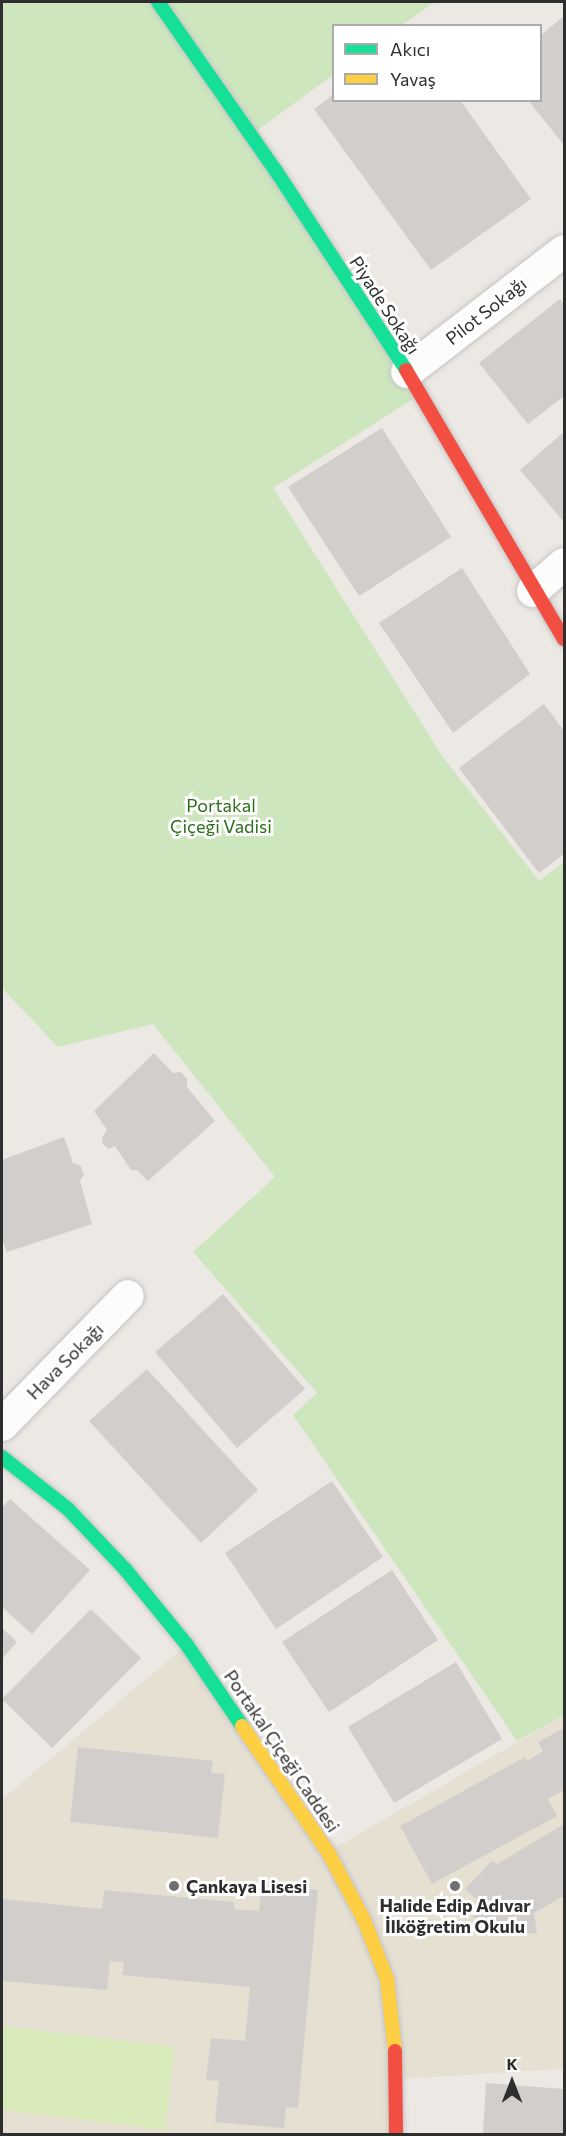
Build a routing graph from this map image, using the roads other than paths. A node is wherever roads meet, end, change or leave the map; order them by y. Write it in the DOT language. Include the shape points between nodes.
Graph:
graph roads {
  1 [pos="158,2"];
  2 [pos="564,251"];
  3 [pos="407,372"];
  4 [pos="564,564"];
  5 [pos="533,591"];
  6 [pos="564,639"];
  7 [pos="128,1296"];
  8 [pos="2,1425"];
  9 [pos="2,1457"];
  10 [pos="396,2134"];
  1 -- 3 [label="street, Piyade Sokağı" via="276,171"];
  2 -- 3 [label="street, Pilot Sokağı"];
  3 -- 5 [label="street, Piyade Sokağı"];
  4 -- 5 [label="street"];
  5 -- 6 [label="street, Piyade Sokağı"];
  7 -- 8 [label="street, Hava Sokağı"];
  9 -- 10 [label="street, Portakal Çiçeği Caddesi" via="68,1509 125,1569 208,1674 328,1852 364,1920 387,1979 395,2033"];
}
